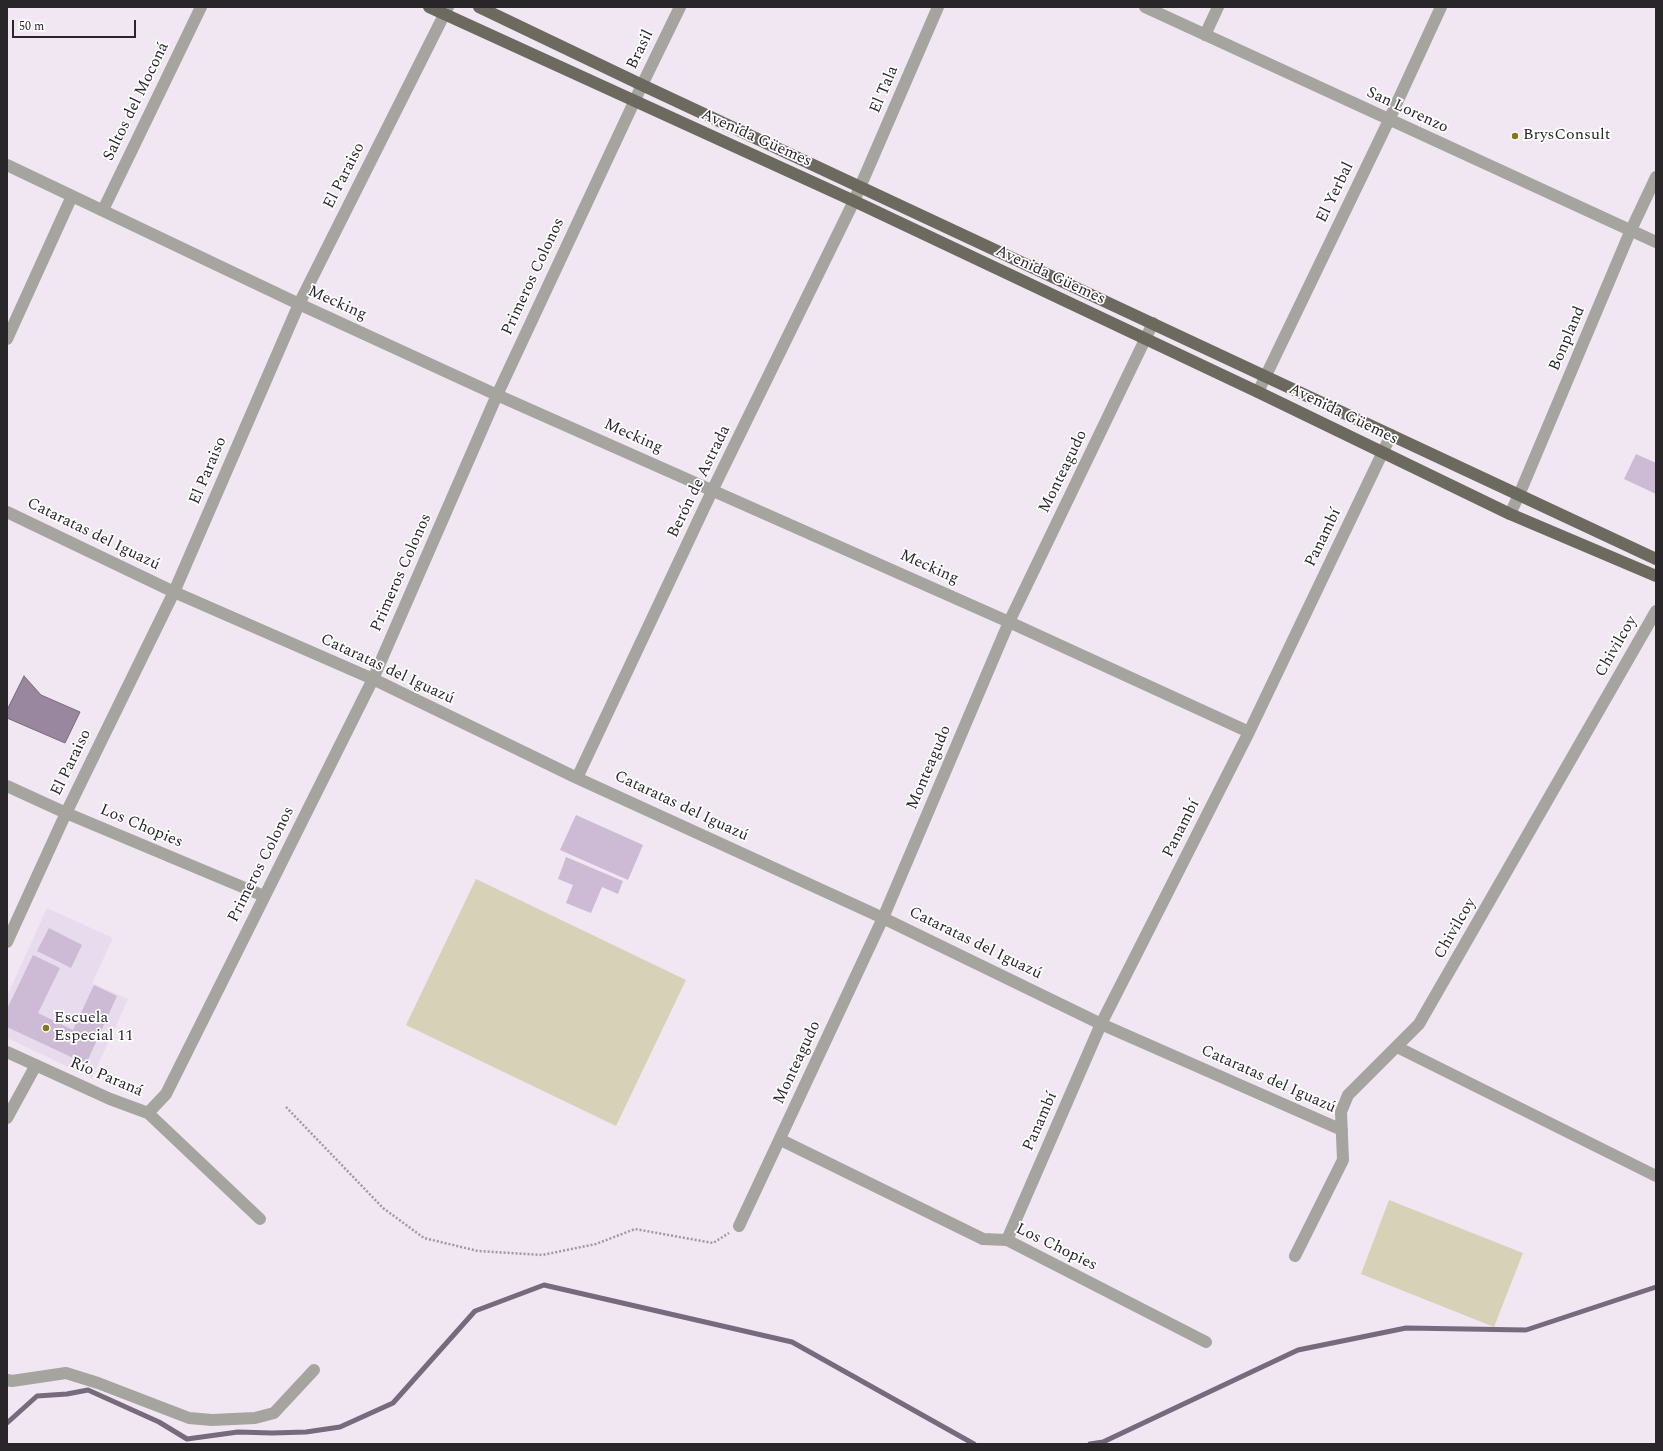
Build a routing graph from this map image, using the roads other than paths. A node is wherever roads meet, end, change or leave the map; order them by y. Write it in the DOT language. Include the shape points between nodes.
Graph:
graph roads {
  1 [pos="201,7"];
  2 [pos="429,7"];
  3 [pos="479,7"];
  4 [pos="680,7"];
  5 [pos="938,7"];
  6 [pos="1145,7"];
  7 [pos="1218,7"];
  8 [pos="1441,7"];
  9 [pos="446,10"];
  10 [pos="1205,35"];
  11 [pos="642,85"];
  12 [pos="634,101"];
  13 [pos="1390,120"];
  14 [pos="7,165"];
  15 [pos="1656,177"];
  16 [pos="860,187"];
  17 [pos="72,196"];
  18 [pos="854,201"];
  19 [pos="103,210"];
  20 [pos="1630,232"];
  21 [pos="1656,242"];
  22 [pos="298,304"];
  23 [pos="1153,323"];
  24 [pos="1146,339"];
  25 [pos="7,340"];
  26 [pos="1265,377"];
  27 [pos="1258,392"];
  28 [pos="497,394"];
  29 [pos="1391,435"];
  30 [pos="1383,452"];
  31 [pos="713,489"];
  32 [pos="1519,495"];
  33 [pos="7,512"];
  34 [pos="1510,514"];
  35 [pos="1656,559"];
  36 [pos="1656,576"];
  37 [pos="174,592"];
  38 [pos="1656,611"];
  39 [pos="1009,622"];
  40 [pos="373,679"];
  41 [pos="1249,732"];
  42 [pos="577,778"];
  43 [pos="7,786"];
  44 [pos="66,813"];
  45 [pos="264,896"];
  46 [pos="883,918"];
  47 [pos="7,942"];
  48 [pos="1101,1024"];
  49 [pos="1397,1047"];
  50 [pos="7,1052"];
  51 [pos="36,1065"];
  52 [pos="148,1114"];
  53 [pos="7,1118"];
  54 [pos="1342,1130"];
  55 [pos="781,1140"];
  56 [pos="1656,1176"];
  57 [pos="260,1219"];
  58 [pos="739,1226"];
  59 [pos="1007,1240"];
  60 [pos="1295,1256"];
  61 [pos="1206,1342"];
  62 [pos="314,1370"];
  63 [pos="7,1380"];
  1 -- 19 [label="street, Saltos del Moconá"];
  2 -- 9 [label="main road, Avenida Güemes"];
  3 -- 11 [label="main road, Avenida Güemes"];
  4 -- 11 [label="street, Brasil"];
  5 -- 16 [label="street, El Tala"];
  6 -- 10 [label="street, San Lorenzo"];
  7 -- 10 [label="street"];
  8 -- 13 [label="street, El Yerbal"];
  9 -- 12 [label="main road, Avenida Güemes"];
  9 -- 22 [label="street, El Paraiso"];
  10 -- 13 [label="street, San Lorenzo"];
  11 -- 12 [label="street, Brasil"];
  11 -- 16 [label="main road, Avenida Güemes"];
  12 -- 18 [label="main road, Avenida Güemes"];
  12 -- 28 [label="street, Primeros Colonos"];
  13 -- 20 [label="street, San Lorenzo"];
  13 -- 26 [label="street, El Yerbal"];
  14 -- 17 [label="street, Mecking"];
  15 -- 20 [label="street, Bonpland"];
  16 -- 18 [label="street, El Tala"];
  16 -- 23 [label="main road, Avenida Güemes"];
  17 -- 19 [label="street, Mecking"];
  17 -- 25 [label="street"];
  18 -- 24 [label="main road, Avenida Güemes"];
  18 -- 31 [label="street, Berón de Astrada"];
  19 -- 22 [label="street, Mecking"];
  20 -- 21 [label="street, San Lorenzo"];
  20 -- 32 [label="street, Bonpland"];
  22 -- 28 [label="street, Mecking"];
  22 -- 37 [label="street, El Paraiso"];
  23 -- 24 [label="street, Monteagudo"];
  23 -- 26 [label="main road, Avenida Güemes"];
  24 -- 27 [label="main road, Avenida Güemes"];
  24 -- 39 [label="street, Monteagudo"];
  26 -- 27 [label="street, El Yerbal"];
  26 -- 29 [label="main road, Avenida Güemes"];
  27 -- 30 [label="main road, Avenida Güemes"];
  28 -- 31 [label="street, Mecking"];
  28 -- 40 [label="street, Primeros Colonos"];
  29 -- 30 [label="street, Panambí"];
  29 -- 32 [label="main road, Avenida Güemes"];
  30 -- 34 [label="main road, Avenida Güemes"];
  30 -- 41 [label="street, Panambí"];
  31 -- 39 [label="street, Mecking"];
  31 -- 42 [label="street, Berón de Astrada"];
  32 -- 34 [label="street, Bonpland"];
  32 -- 35 [label="main road, Avenida Güemes"];
  33 -- 37 [label="street, Cataratas del Iguazú"];
  34 -- 36 [label="main road, Avenida Güemes"];
  37 -- 40 [label="street, Cataratas del Iguazú"];
  37 -- 44 [label="street, El Paraiso"];
  38 -- 49 [label="street, Chivilcoy" via="1419,1024"];
  39 -- 41 [label="street, Mecking"];
  39 -- 46 [label="street, Monteagudo"];
  40 -- 42 [label="street, Cataratas del Iguazú"];
  40 -- 45 [label="street, Primeros Colonos"];
  41 -- 48 [label="street, Panambí"];
  42 -- 46 [label="street, Cataratas del Iguazú"];
  43 -- 44 [label="street, Los Chopies"];
  44 -- 45 [label="street, Los Chopies"];
  44 -- 47 [label="street, El Paraiso"];
  45 -- 52 [label="street, Primeros Colonos" via="166,1094"];
  46 -- 48 [label="street, Cataratas del Iguazú"];
  46 -- 55 [label="street, Monteagudo"];
  48 -- 54 [label="street, Cataratas del Iguazú"];
  48 -- 59 [label="street, Panambí"];
  49 -- 54 [label="street, Chivilcoy" via="1348,1095 1341,1112"];
  49 -- 56 [label="street"];
  50 -- 51 [label="street, Río Paraná"];
  51 -- 52 [label="street, Río Paraná"];
  51 -- 53 [label="street"];
  52 -- 57 [label="street"];
  54 -- 60 [label="street, Chivilcoy" via="1343,1160"];
  55 -- 58 [label="street, Monteagudo"];
  55 -- 59 [label="street, Los Chopies" via="983,1239"];
  59 -- 61 [label="street, Los Chopies"];
  62 -- 63 [label="street" via="274,1413 255,1418 212,1420 189,1418 66,1373"];
}
